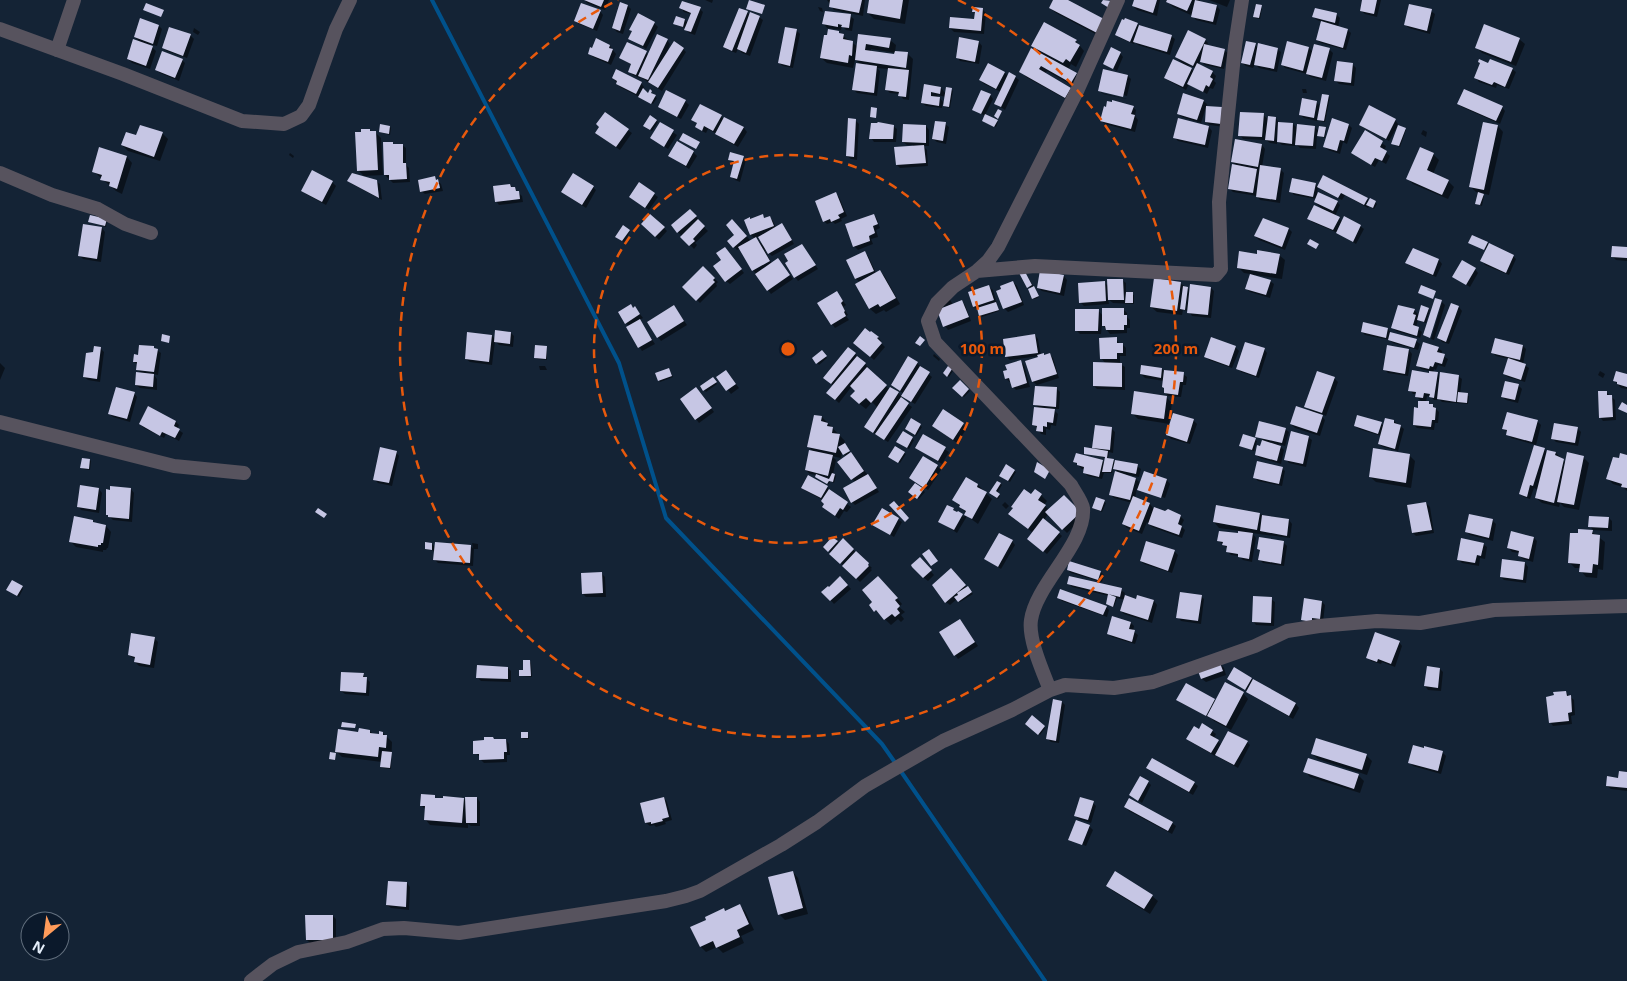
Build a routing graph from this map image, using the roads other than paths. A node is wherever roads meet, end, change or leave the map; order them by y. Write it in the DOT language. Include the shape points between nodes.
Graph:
graph roads {
  1 [pos="74,0"];
  2 [pos="350,0"];
  3 [pos="1118,0"];
  4 [pos="1242,0"];
  5 [pos="0,29"];
  6 [pos="57,50"];
  7 [pos="0,173"];
  8 [pos="151,233"];
  9 [pos="978,271"];
  10 [pos="0,422"];
  11 [pos="244,473"];
  12 [pos="1627,606"];
  13 [pos="1050,690"];
  14 [pos="251,981"];
  1 -- 6 [label="street"];
  2 -- 6 [label="street" via="336,28 309,106 301,116 284,124 242,121"];
  3 -- 9 [label="street" via="1078,89 998,246"];
  4 -- 9 [label="street" via="1220,202 1221,269 1216,276 1035,266"];
  5 -- 6 [label="street"];
  7 -- 8 [label="street" via="52,195 98,209 125,224"];
  9 -- 13 [label="street" via="953,287 937,303 928,321 935,342 1070,485 1083,507 1081,528 1034,605 1030,622 1035,651"];
  10 -- 11 [label="street" via="174,466"];
  12 -- 13 [label="street" via="1494,610 1420,623 1318,626 1287,632 1153,682 1114,688 1065,685"];
  13 -- 14 [label="street" via="943,741 865,786 781,845 700,891 666,901 458,933 383,929 347,942 298,952 273,964"];
}
